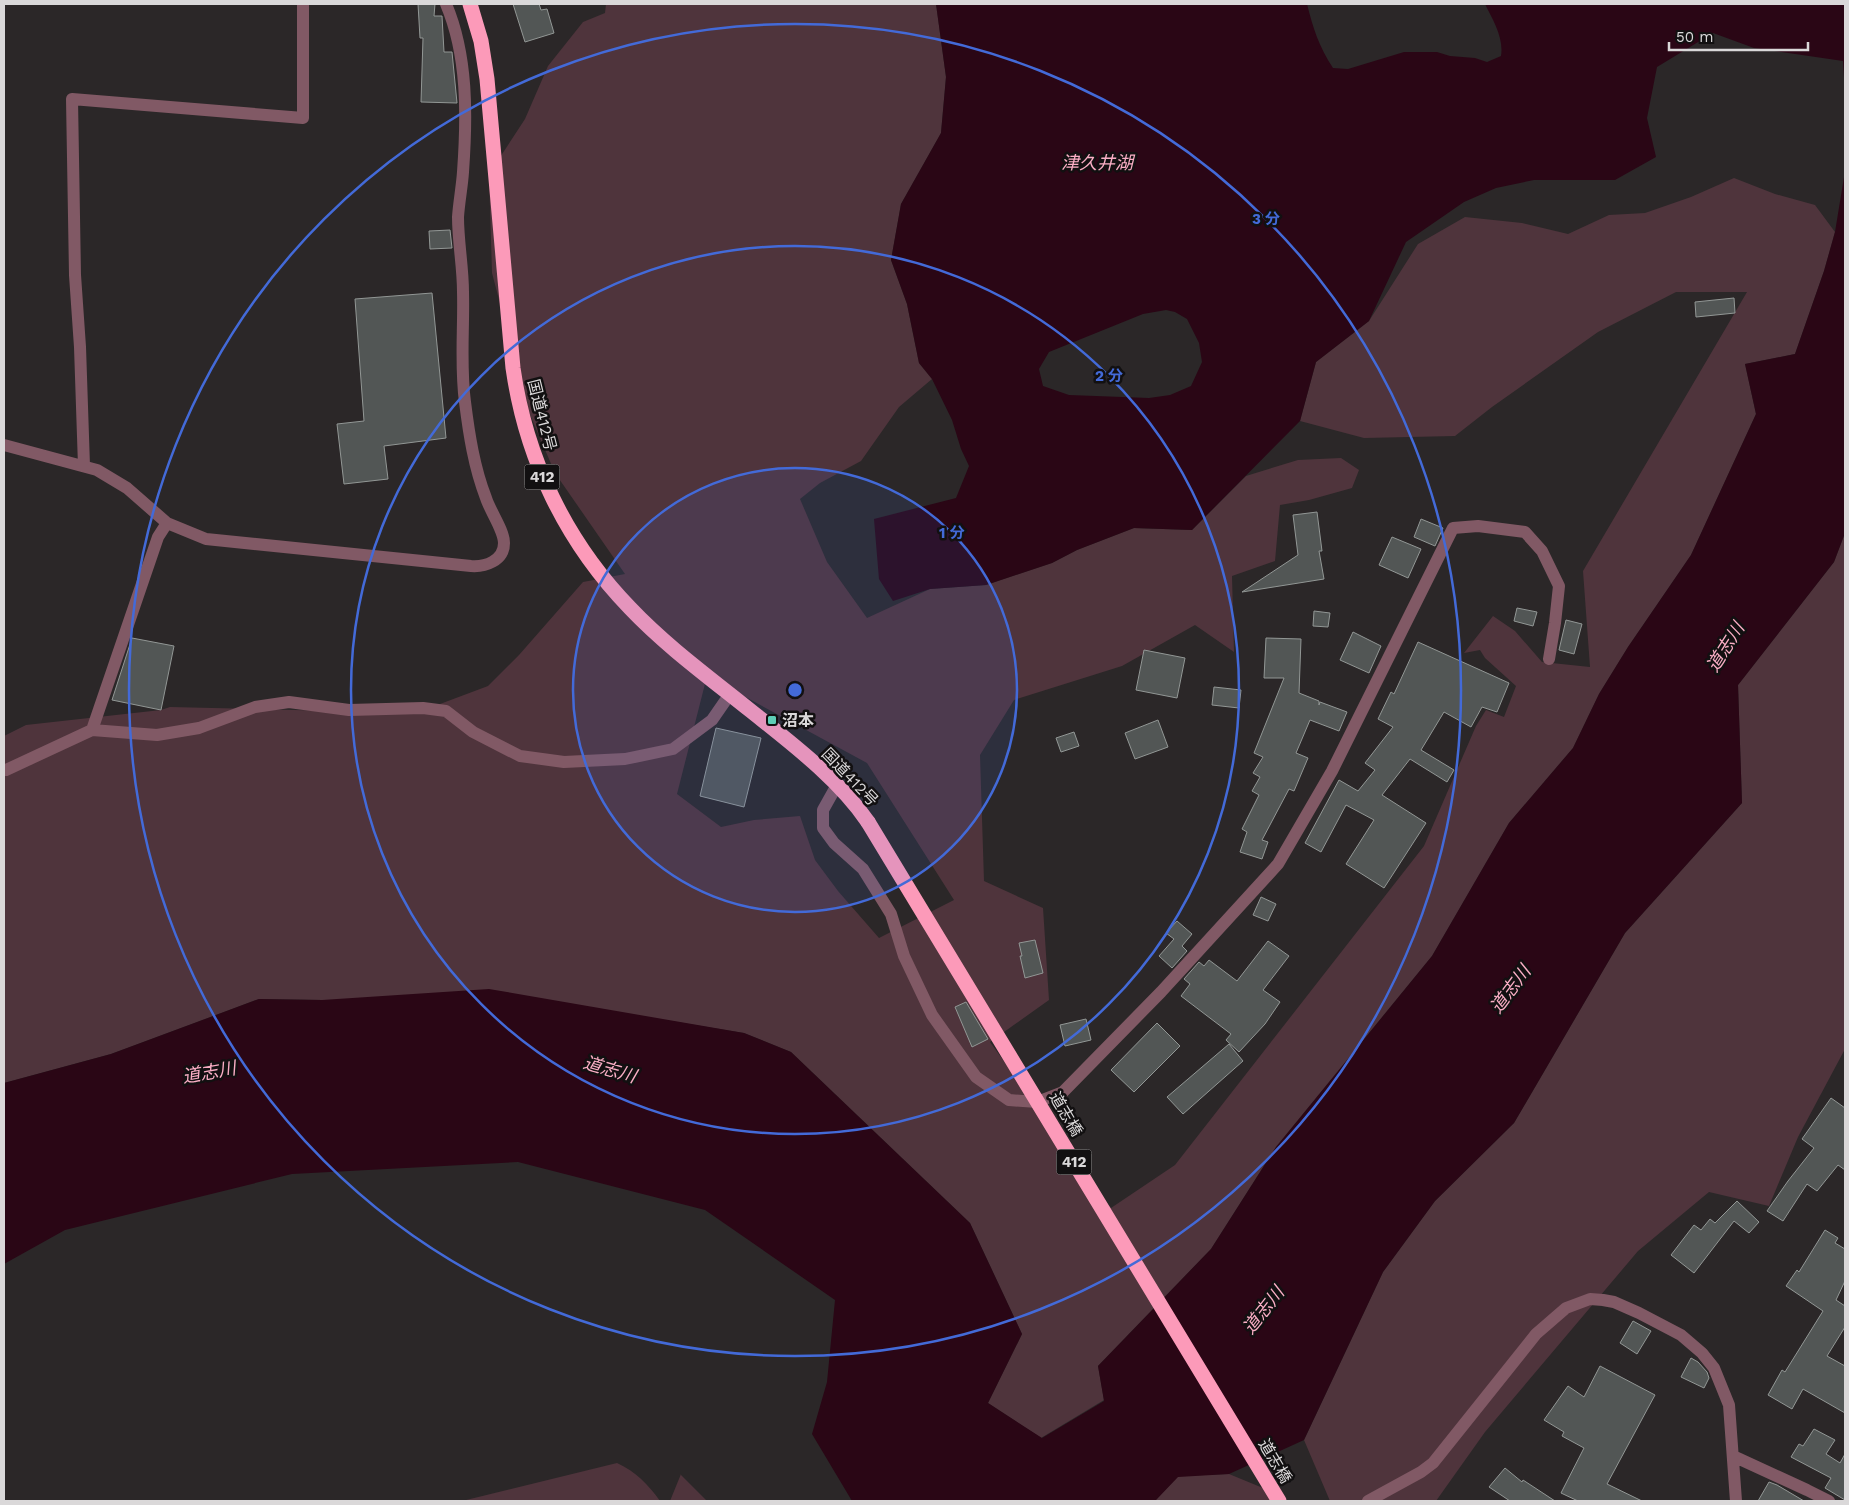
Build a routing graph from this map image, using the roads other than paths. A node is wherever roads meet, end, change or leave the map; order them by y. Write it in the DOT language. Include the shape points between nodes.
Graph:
graph roads {
  1 [pos="303,4"];
  2 [pos="446,4"];
  3 [pos="470,4"];
  4 [pos="4,445"];
  5 [pos="84,466"];
  6 [pos="166,523"];
  7 [pos="1549,658"];
  8 [pos="730,694"];
  9 [pos="92,730"];
  10 [pos="4,770"];
  11 [pos="837,785"];
  12 [pos="868,822"];
  13 [pos="1732,1456"];
  14 [pos="1279,1501"];
  15 [pos="1368,1501"];
  16 [pos="1736,1501"];
  17 [pos="1829,1501"];
  1 -- 5 [label="street" via="303,118 72,99 75,275"];
  2 -- 6 [label="street" via="461,56 464,104 458,228 463,279 464,395 474,460 504,543 500,555 487,565 479,566 365,556 220,542"];
  3 -- 8 [label="highway, 国道412号 / 412" via="488,79 517,398 538,467 552,499 598,573 668,644"];
  4 -- 5 [label="street"];
  5 -- 6 [label="street" via="127,488"];
  6 -- 9 [label="street" via="158,537"];
  7 -- 11 [label="street" via="1559,586 1542,552 1524,532 1478,526 1454,528 1332,771 1278,864 1161,992 1063,1092 1037,1102 1009,1100 976,1077 932,1015 904,956 891,914 863,869 834,843 823,828 823,810"];
  8 -- 9 [label="street" via="712,720 673,749 625,759 564,762 520,756 473,732 446,712 423,708 349,710 289,702 254,707 199,728 157,735"];
  8 -- 11 [label="highway, 国道412号 / 412"];
  9 -- 10 [label="street"];
  11 -- 12 [label="highway, 国道412号 / 412"];
  12 -- 14 [label="highway, 道志橋 / 412, bridge"];
  13 -- 15 [label="street" via="1729,1405 1714,1368 1702,1353 1681,1336 1640,1313 1614,1302 1590,1299 1566,1308 1536,1334 1433,1463"];
  13 -- 16 [label="street"];
  13 -- 17 [label="street"];
}
